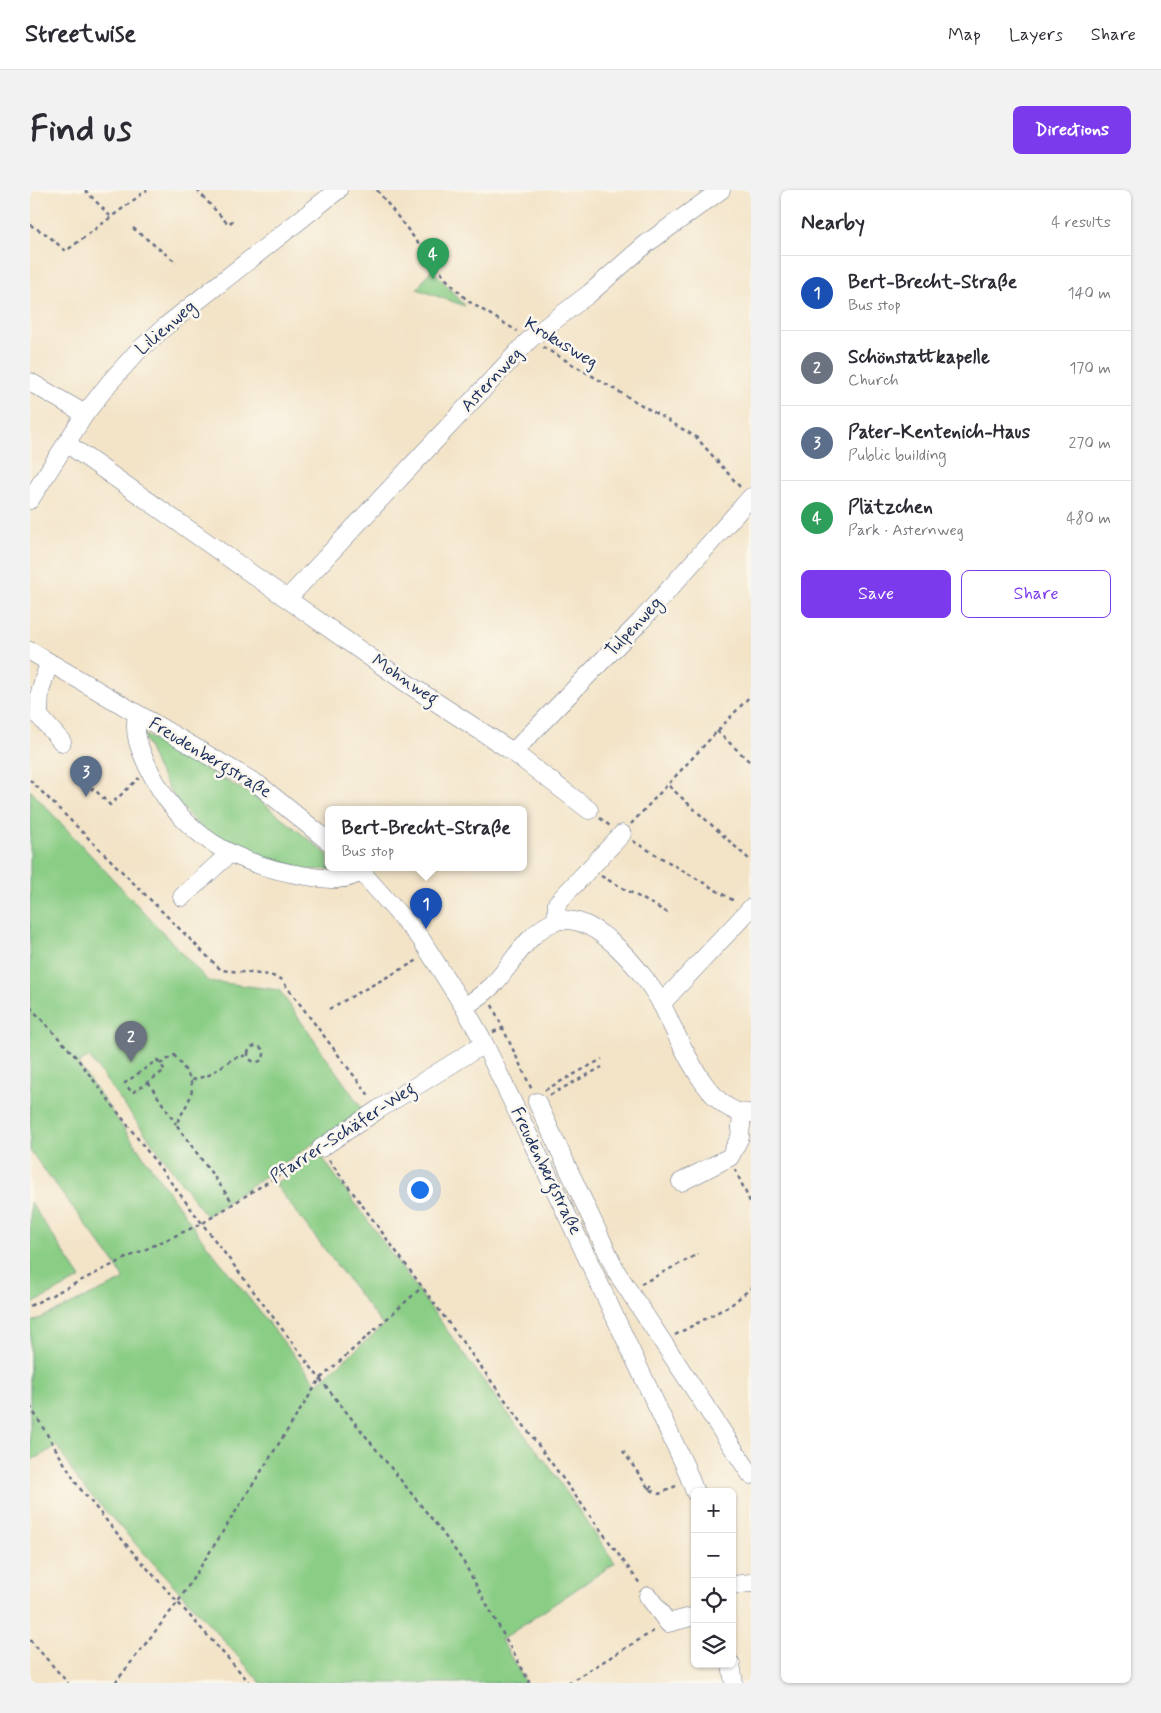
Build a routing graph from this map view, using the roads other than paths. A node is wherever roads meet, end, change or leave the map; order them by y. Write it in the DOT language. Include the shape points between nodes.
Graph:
graph roads {
  1 [pos="338,190"];
  2 [pos="722,190"];
  3 [pos="30,382"];
  4 [pos="85,414"];
  5 [pos="66,443"];
  6 [pos="751,498"];
  7 [pos="30,500"];
  8 [pos="288,598"];
  9 [pos="30,651"];
  10 [pos="49,662"];
  11 [pos="137,714"];
  12 [pos="62,742"];
  13 [pos="513,752"];
  14 [pos="589,810"];
  15 [pos="622,834"];
  16 [pos="325,839"];
  17 [pos="230,853"];
  18 [pos="359,871"];
  19 [pos="361,871"];
  20 [pos="182,897"];
  21 [pos="750,909"];
  22 [pos="556,921"];
  23 [pos="661,1004"];
  24 [pos="464,1007"];
  25 [pos="484,1044"];
  26 [pos="536,1099"];
  27 [pos="746,1113"];
  28 [pos="321,1148"];
  29 [pos="681,1182"];
  30 [pos="751,1475"];
  31 [pos="693,1486"];
  32 [pos="751,1583"];
  33 [pos="736,1585"];
  34 [pos="648,1596"];
  35 [pos="691,1617"];
  36 [pos="732,1668"];
  37 [pos="734,1683"];
  1 -- 4 [label="street, Lilienweg" via="161,330 115,376"];
  2 -- 8 [label="street, Asternweg" via="646,244 530,339"];
  3 -- 4 [label="street"];
  4 -- 5 [label="street, Lilienweg"];
  5 -- 7 [label="street, Lilienweg"];
  5 -- 8 [label="street, Mohnweg"];
  6 -- 13 [label="street, Tulpenweg" via="640,622"];
  8 -- 13 [label="street, Mohnweg" via="408,684"];
  9 -- 10 [label="street, Freudenbergstraße"];
  10 -- 11 [label="street, Freudenbergstraße"];
  10 -- 12 [label="street" via="40,692 39,716"];
  11 -- 16 [label="street, Freudenbergstraße" via="259,785"];
  11 -- 17 [label="street, Freudenbergstraße" via="134,728 137,739 168,801 201,836"];
  13 -- 14 [label="street, Mohnweg"];
  15 -- 22 [label="street" via="557,903"];
  17 -- 18 [label="street, Freudenbergstraße" via="279,872 320,878 344,880 354,877"];
  17 -- 20 [label="street"];
  19 -- 24 [label="street, Freudenbergstraße" via="421,939"];
  21 -- 23 [label="street"];
  22 -- 23 [label="street" via="578,922 598,932 617,948"];
  22 -- 24 [label="street" via="533,936 485,992"];
  23 -- 27 [label="street" via="712,1094 730,1109"];
  24 -- 25 [label="street, Freudenbergstraße"];
  25 -- 28 [label="street, Pfarrer-Schäfer-Weg"];
  25 -- 31 [label="street, Freudenbergstraße"];
  26 -- 30 [label="street, Freudenbergstraße" via="617,1273"];
  27 -- 29 [label="street" via="740,1138 730,1157"];
  32 -- 33 [label="street"];
  34 -- 35 [label="street" via="668,1623"];
  36 -- 37 [label="street"];
}
